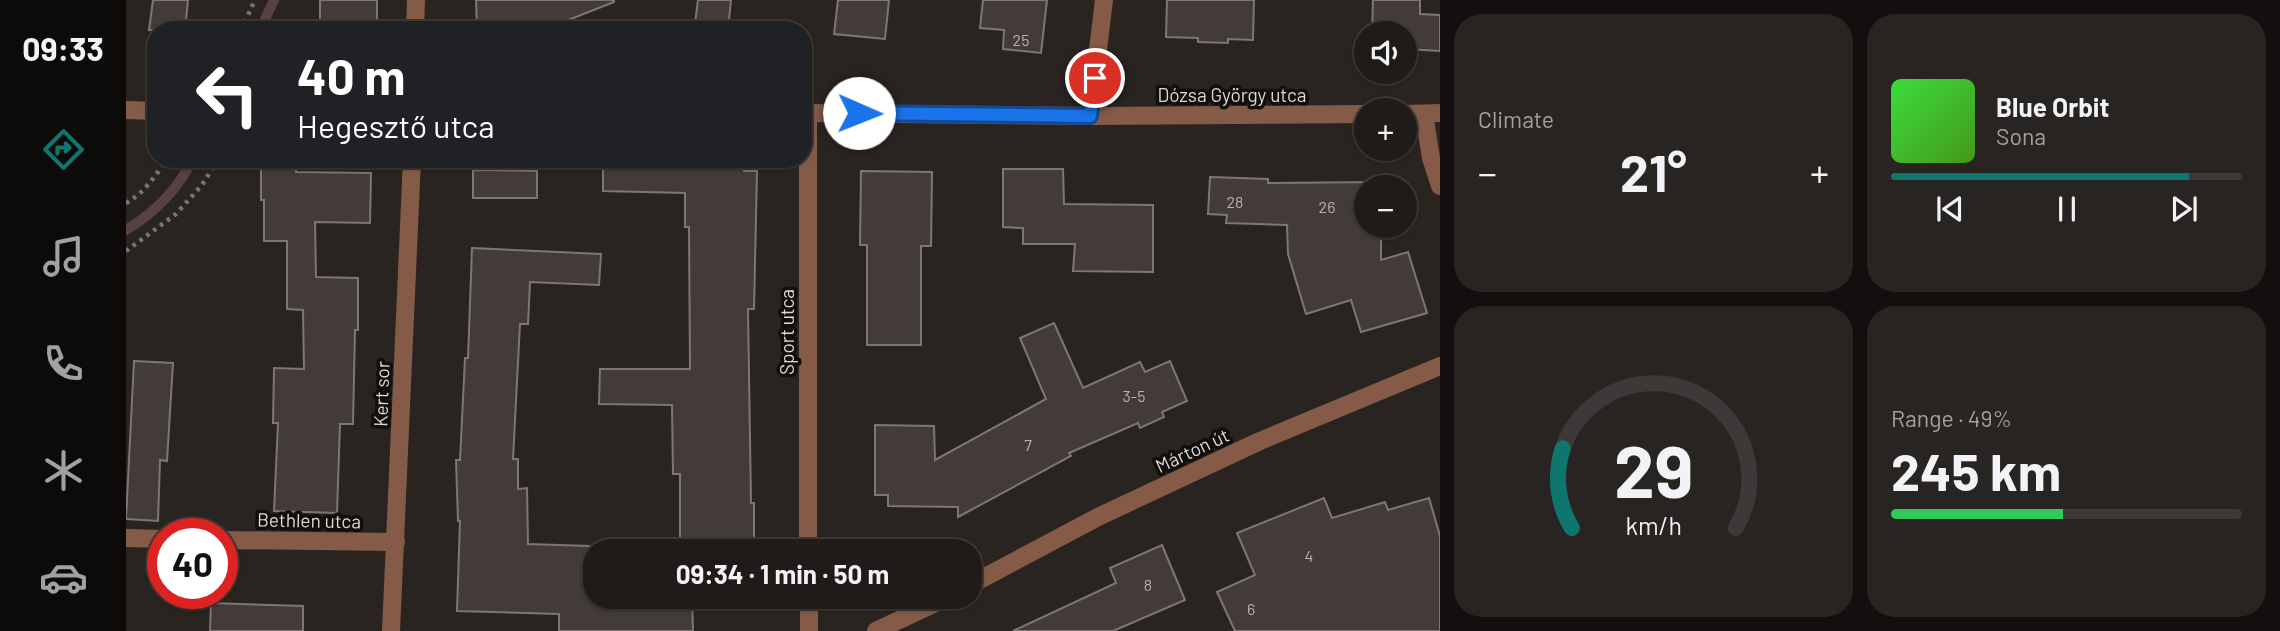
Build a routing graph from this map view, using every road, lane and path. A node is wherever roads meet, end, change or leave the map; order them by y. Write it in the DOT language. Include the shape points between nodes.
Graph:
graph roads {
  1 [pos="255,0"];
  2 [pos="416,0"];
  3 [pos="1104,0"];
  4 [pos="245,21"];
  5 [pos="415,21"];
  6 [pos="126,110"];
  7 [pos="147,111"];
  8 [pos="812,113"];
  9 [pos="1432,113"];
  10 [pos="1354,114"];
  11 [pos="1090,116"];
  12 [pos="161,168"];
  13 [pos="212,168"];
  14 [pos="412,168"];
  15 [pos="805,168"];
  16 [pos="1440,186"];
  17 [pos="126,203"];
  18 [pos="126,251"];
  19 [pos="1440,366"];
  20 [pos="126,538"];
  21 [pos="147,539"];
  22 [pos="808,539"];
  23 [pos="238,540"];
  24 [pos="396,542"];
  25 [pos="982,579"];
  26 [pos="809,609"];
  27 [pos="923,609"];
  28 [pos="391,631"];
  29 [pos="809,631"];
  30 [pos="876,631"];
  1 -- 4 [label="path"];
  2 -- 5 [label="street"];
  3 -- 11 [label="street"];
  6 -- 7 [label="street"];
  8 -- 11 [label="street, Dózsa György utca"];
  9 -- 16 [label="street" via="1431,158"];
  10 -- 11 [label="street, Dózsa György utca"];
  12 -- 17 [label="path"];
  13 -- 18 [label="path" via="176,214"];
  14 -- 24 [label="street, Kert sor"];
  15 -- 22 [label="street, Sport utca"];
  19 -- 25 [label="street, Márton út" via="1249,446 1098,517"];
  20 -- 21 [label="street"];
  23 -- 24 [label="street, Bethlen utca"];
  24 -- 28 [label="street, Kert sor"];
  26 -- 29 [label="street"];
  27 -- 30 [label="street"];
}
